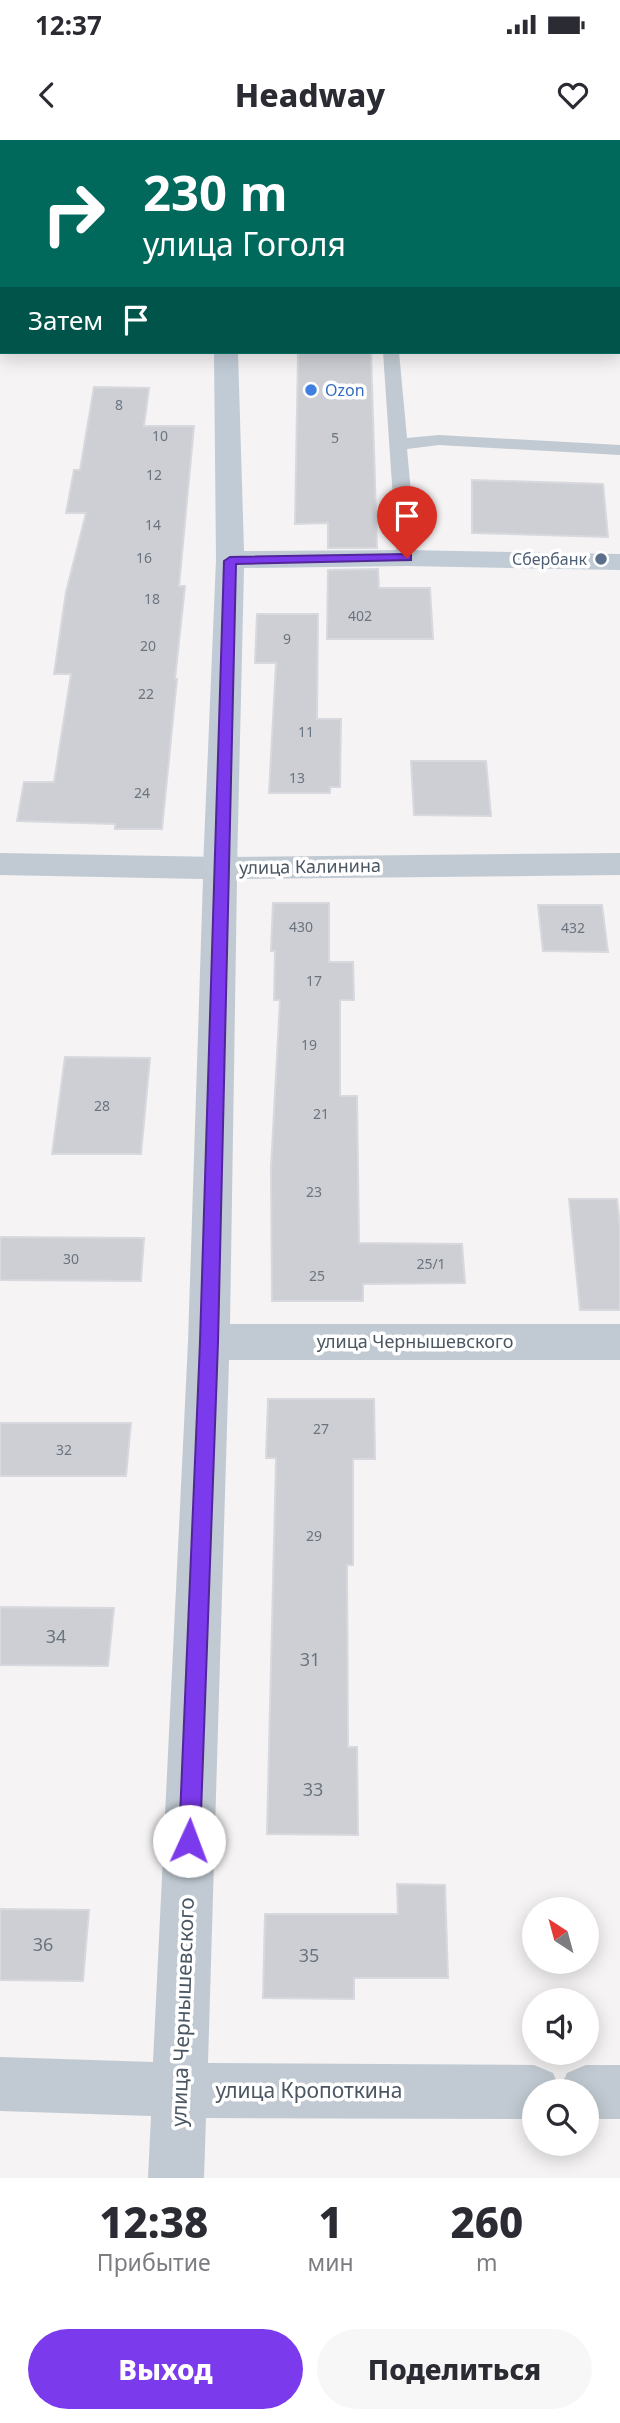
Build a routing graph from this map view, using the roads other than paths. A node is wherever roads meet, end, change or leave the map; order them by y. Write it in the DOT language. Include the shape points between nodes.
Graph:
graph roads {
  1 [pos="226,354"];
  2 [pos="391,354"];
  3 [pos="400,444"];
  4 [pos="620,450"];
  5 [pos="407,558"];
  6 [pos="230,561"];
  7 [pos="620,562"];
  8 [pos="0,864"];
  9 [pos="620,864"];
  10 [pos="220,869"];
  11 [pos="209,1342"];
  12 [pos="620,1342"];
  13 [pos="0,2084"];
  14 [pos="180,2090"];
  15 [pos="522,2092"];
  16 [pos="599,2092"];
  17 [pos="620,2092"];
  18 [pos="176,2178"];
  1 -- 6 [label="street, улица Чернышевского"];
  2 -- 3 [label="lane"];
  3 -- 4 [label="lane" via="439,440"];
  3 -- 5 [label="lane"];
  5 -- 6 [label="street"];
  5 -- 7 [label="street"];
  6 -- 10 [label="street, улица Чернышевского"];
  8 -- 10 [label="street, улица Калинина"];
  9 -- 10 [label="street, улица Калинина"];
  10 -- 11 [label="street, улица Чернышевского"];
  11 -- 12 [label="street, улица Чернышевского"];
  11 -- 14 [label="street, улица Чернышевского"];
  13 -- 14 [label="street, улица Кропоткина"];
  14 -- 15 [label="street, улица Кропоткина"];
  14 -- 18 [label="street, улица Чернышевского"];
  16 -- 17 [label="street"];
}
